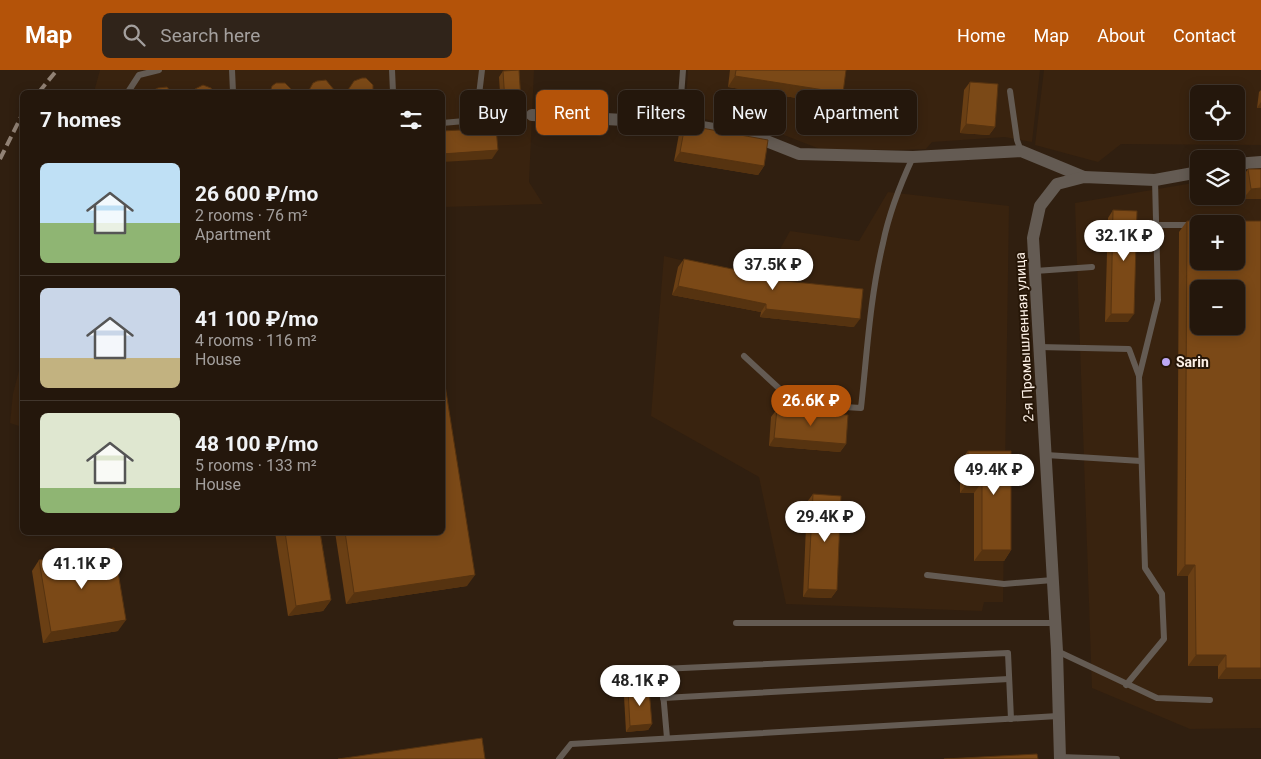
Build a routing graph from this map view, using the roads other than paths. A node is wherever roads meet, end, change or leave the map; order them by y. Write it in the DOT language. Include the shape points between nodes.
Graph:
graph roads {
  1 [pos="160,70"];
  2 [pos="232,70"];
  3 [pos="392,70"];
  4 [pos="482,70"];
  5 [pos="683,70"];
  6 [pos="129,90"];
  7 [pos="233,90"];
  8 [pos="393,90"];
  9 [pos="480,90"];
  10 [pos="681,90"];
  11 [pos="1010,91"];
  12 [pos="532,115"];
  13 [pos="526,116"];
  14 [pos="618,120"];
  15 [pos="460,121"];
  16 [pos="445,123"];
  17 [pos="704,127"];
  18 [pos="1021,151"];
  19 [pos="913,156"];
  20 [pos="1261,162"];
  21 [pos="1245,163"];
  22 [pos="1190,174"];
  23 [pos="1084,177"];
  24 [pos="1155,180"];
  25 [pos="1157,225"];
  26 [pos="1190,225"];
  27 [pos="1092,267"];
  28 [pos="1035,271"];
  29 [pos="1039,347"];
  30 [pos="744,356"];
  31 [pos="1139,377"];
  32 [pos="1046,455"];
  33 [pos="1141,461"];
  34 [pos="927,575"];
  35 [pos="1053,580"];
  36 [pos="736,623"];
  37 [pos="1055,623"];
  38 [pos="1057,651"];
  39 [pos="1009,679"];
  40 [pos="1126,685"];
  41 [pos="664,698"];
  42 [pos="1210,700"];
  43 [pos="1058,716"];
  44 [pos="1011,719"];
  45 [pos="667,738"];
  46 [pos="1060,758"];
  47 [pos="559,759"];
  48 [pos="1117,759"];
  1 -- 6 [label="lane" via="139,75"];
  2 -- 7 [label="lane"];
  3 -- 8 [label="lane"];
  4 -- 9 [label="lane"];
  5 -- 10 [label="lane"];
  11 -- 18 [label="lane"];
  12 -- 13 [label="lane"];
  12 -- 14 [label="street"];
  15 -- 16 [label="lane"];
  17 -- 19 [label="street" via="754,136 799,154"];
  18 -- 19 [label="street"];
  18 -- 23 [label="street"];
  19 -- 30 [label="lane" via="897,192 883,242 874,290 861,408 796,404"];
  20 -- 21 [label="street"];
  22 -- 24 [label="street, 2-я Промышленная улица"];
  23 -- 24 [label="street, 2-я Промышленная улица"];
  23 -- 28 [label="street, 2-я Промышленная улица" via="1057,184 1040,206 1033,238"];
  24 -- 25 [label="lane"];
  25 -- 26 [label="lane"];
  25 -- 31 [label="lane" via="1158,300"];
  27 -- 28 [label="lane"];
  28 -- 29 [label="street, 2-я Промышленная улица"];
  29 -- 31 [label="lane" via="1129,348"];
  29 -- 32 [label="street, 2-я Промышленная улица"];
  31 -- 33 [label="lane"];
  32 -- 33 [label="lane"];
  32 -- 35 [label="street, 2-я Промышленная улица"];
  33 -- 40 [label="lane" via="1145,568 1162,594 1164,639"];
  34 -- 35 [label="lane" via="1004,584"];
  35 -- 37 [label="street, 2-я Промышленная улица"];
  36 -- 37 [label="lane"];
  37 -- 38 [label="street, 2-я Промышленная улица"];
  38 -- 40 [label="lane"];
  38 -- 43 [label="street, 2-я Промышленная улица"];
  39 -- 41 [label="lane"];
  39 -- 41 [label="lane" via="1008,653 661,669"];
  39 -- 44 [label="lane"];
  40 -- 42 [label="lane" via="1157,698"];
  41 -- 45 [label="lane"];
  43 -- 44 [label="lane"];
  43 -- 46 [label="street, 2-я Промышленная улица"];
  44 -- 45 [label="lane"];
  45 -- 47 [label="lane" via="571,744"];
  46 -- 48 [label="lane"];
}
